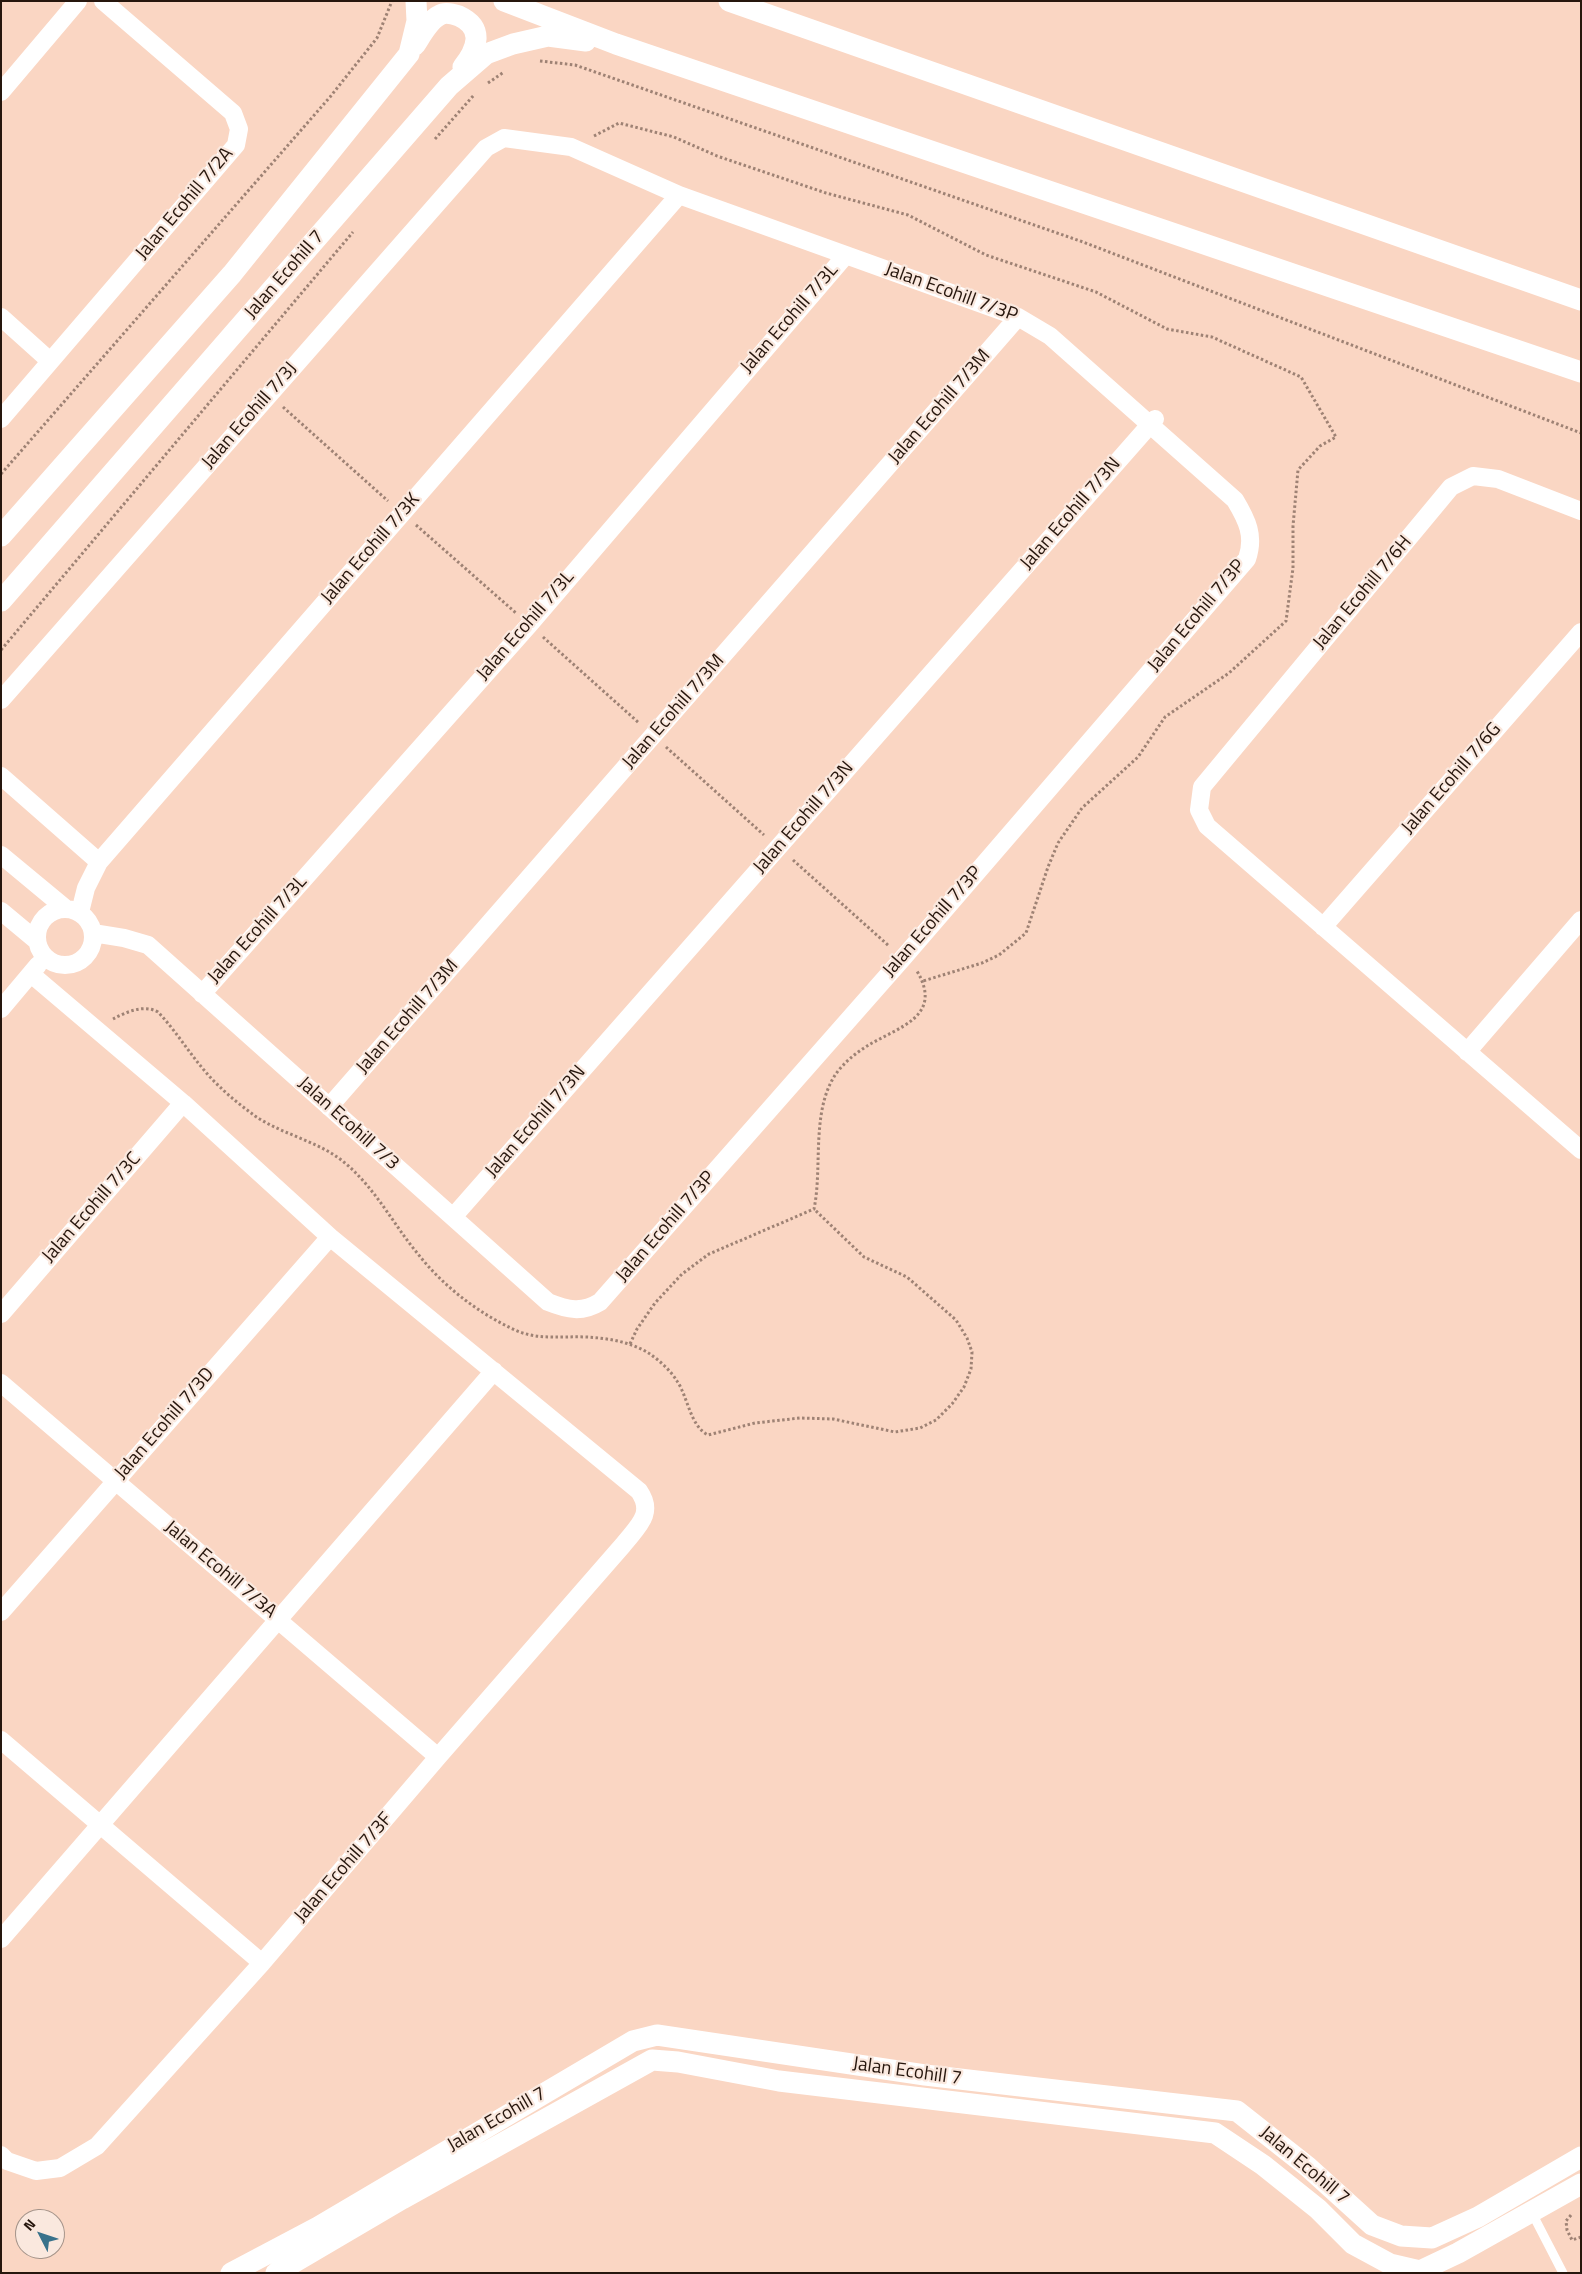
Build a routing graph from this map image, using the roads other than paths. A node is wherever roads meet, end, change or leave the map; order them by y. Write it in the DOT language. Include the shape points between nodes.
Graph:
graph roads {
  1 [pos="78,1"];
  2 [pos="103,1"];
  3 [pos="416,1"];
  4 [pos="504,1"];
  5 [pos="729,1"];
  6 [pos="616,44"];
  7 [pos="409,54"];
  8 [pos="450,86"];
  9 [pos="1,92"];
  10 [pos="504,138"];
  11 [pos="679,195"];
  12 [pos="846,254"];
  13 [pos="1581,300"];
  14 [pos="1,317"];
  15 [pos="1018,317"];
  16 [pos="50,361"];
  17 [pos="1581,372"];
  18 [pos="1,419"];
  19 [pos="1153,422"];
  20 [pos="1581,511"];
  21 [pos="1,536"];
  22 [pos="1,601"];
  23 [pos="1581,632"];
  24 [pos="1,700"];
  25 [pos="1,776"];
  26 [pos="1,855"];
  27 [pos="99,862"];
  28 [pos="72,910"];
  29 [pos="1,911"];
  30 [pos="1581,920"];
  31 [pos="1323,927"];
  32 [pos="93,933"];
  33 [pos="40,949"];
  34 [pos="32,974"];
  35 [pos="202,994"];
  36 [pos="1,1009"];
  37 [pos="1467,1052"];
  38 [pos="183,1103"];
  39 [pos="330,1107"];
  40 [pos="1581,1150"];
  41 [pos="453,1217"];
  42 [pos="330,1237"];
  43 [pos="600,1302"];
  44 [pos="1,1314"];
  45 [pos="494,1371"];
  46 [pos="1,1383"];
  47 [pos="116,1481"];
  48 [pos="1,1612"];
  49 [pos="278,1619"];
  50 [pos="1,1740"];
  51 [pos="438,1757"];
  52 [pos="100,1824"];
  53 [pos="1,1939"];
  54 [pos="262,1964"];
  55 [pos="1,2155"];
  56 [pos="1581,2157"];
  57 [pos="1581,2184"];
  58 [pos="1532,2213"];
  59 [pos="232,2273"];
  60 [pos="276,2273"];
  61 [pos="1562,2273"];
  1 -- 9 [label="street"];
  2 -- 16 [label="street, Jalan Ecohill 7/2A" via="233,113 239,129 236,145"];
  3 -- 7 [label="street" via="417,21"];
  4 -- 6 [label="street"];
  5 -- 13 [label="street"];
  6 -- 8 [label="street, Jalan Ecohill 7" via="548,36 513,44 486,54"];
  6 -- 17 [label="street"];
  7 -- 8 [label="street" via="428,25 440,14 453,14 468,20 476,32 476,42 471,57"];
  7 -- 21 [label="street" via="232,274"];
  8 -- 22 [label="street, Jalan Ecohill 7"];
  10 -- 11 [label="street, Jalan Ecohill 7/3P" via="571,147"];
  10 -- 24 [label="street, Jalan Ecohill 7/3J" via="486,148"];
  11 -- 12 [label="street, Jalan Ecohill 7/3P"];
  11 -- 27 [label="street, Jalan Ecohill 7/3K"];
  12 -- 15 [label="street, Jalan Ecohill 7/3P"];
  12 -- 35 [label="street, Jalan Ecohill 7/3L" via="529,625"];
  14 -- 16 [label="street"];
  15 -- 19 [label="street, Jalan Ecohill 7/3P" via="1050,336"];
  15 -- 39 [label="street, Jalan Ecohill 7/3M"];
  16 -- 18 [label="street, Jalan Ecohill 7/2A"];
  19 -- 41 [label="street, Jalan Ecohill 7/3N"];
  19 -- 43 [label="street, Jalan Ecohill 7/3P" via="1235,500 1244,516 1252,545 1247,559"];
  20 -- 31 [label="street, Jalan Ecohill 7/6H" via="1498,479 1473,476 1451,487 1202,787 1199,810 1207,826"];
  23 -- 31 [label="street, Jalan Ecohill 7/6G"];
  25 -- 27 [label="street"];
  26 -- 28 [label="street"];
  27 -- 28 [label="street, Jalan Ecohill 7/3K"];
  28 -- 32 [label="street" via="87,918"];
  28 -- 33 [label="street" via="49,913 44,918 39,925"];
  29 -- 33 [label="street"];
  30 -- 37 [label="street"];
  31 -- 37 [label="street"];
  32 -- 33 [label="street" via="90,950 78,962 60,965 51,962"];
  32 -- 35 [label="street, Jalan Ecohill 7/3" via="148,945"];
  33 -- 34 [label="street"];
  34 -- 36 [label="street"];
  34 -- 38 [label="street"];
  35 -- 39 [label="street, Jalan Ecohill 7/3"];
  37 -- 40 [label="street"];
  38 -- 42 [label="street"];
  38 -- 44 [label="street, Jalan Ecohill 7/3C"];
  39 -- 41 [label="street, Jalan Ecohill 7/3"];
  41 -- 43 [label="street, Jalan Ecohill 7/3" via="548,1302 578,1309 589,1309"];
  42 -- 45 [label="street"];
  42 -- 47 [label="street, Jalan Ecohill 7/3D"];
  45 -- 49 [label="street"];
  45 -- 51 [label="street, Jalan Ecohill 7/3F" via="639,1491 646,1501 647,1510 624,1545"];
  46 -- 47 [label="street, Jalan Ecohill 7/3A"];
  47 -- 48 [label="street, Jalan Ecohill 7/3D"];
  47 -- 49 [label="street, Jalan Ecohill 7/3A"];
  49 -- 51 [label="street, Jalan Ecohill 7/3A"];
  49 -- 52 [label="street"];
  50 -- 52 [label="street"];
  51 -- 54 [label="street, Jalan Ecohill 7/3F"];
  52 -- 53 [label="street"];
  52 -- 54 [label="street"];
  54 -- 55 [label="street, Jalan Ecohill 7/3F" via="97,2146 60,2168 36,2171 7,2161"];
  56 -- 59 [label="street, Jalan Ecohill 7" via="1478,2217 1432,2238 1401,2236 1372,2225 1308,2167 1238,2111 926,2075 657,2035 632,2041 318,2227"];
  57 -- 58 [label="street"];
  58 -- 60 [label="street" via="1420,2271 1390,2264 1353,2244 1318,2209 1263,2165 1214,2133 779,2081 652,2060 410,2194"];
  58 -- 61 [label="lane"];
}
